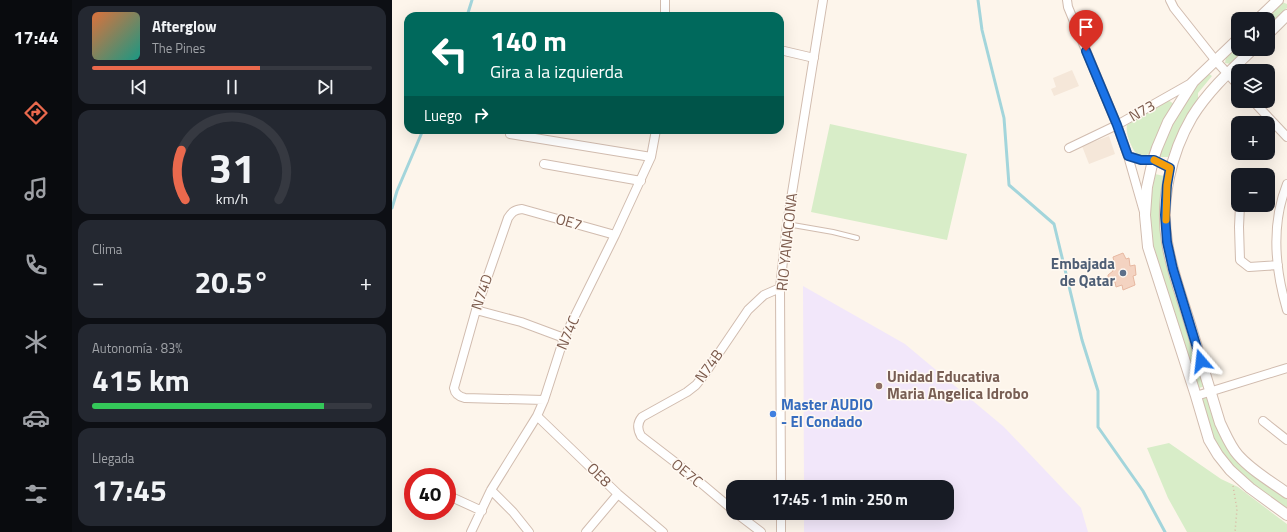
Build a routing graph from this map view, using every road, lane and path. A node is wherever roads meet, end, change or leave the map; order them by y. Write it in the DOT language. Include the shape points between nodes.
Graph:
graph roads {
  1 [pos="665,0"];
  2 [pos="823,0"];
  3 [pos="1067,0"];
  4 [pos="1170,0"];
  5 [pos="1278,0"];
  6 [pos="665,12"];
  7 [pos="1265,12"];
  8 [pos="1287,15"];
  9 [pos="1275,27"];
  10 [pos="1231,46"];
  11 [pos="784,51"];
  12 [pos="1245,56"];
  13 [pos="814,58"];
  14 [pos="1216,61"];
  15 [pos="1227,74"];
  16 [pos="1231,78"];
  17 [pos="1193,82"];
  18 [pos="1260,108"];
  19 [pos="1117,125"];
  20 [pos="510,134"];
  21 [pos="655,134"];
  22 [pos="1287,137"];
  23 [pos="1069,148"];
  24 [pos="1128,156"];
  25 [pos="651,158"];
  26 [pos="1154,160"];
  27 [pos="544,164"];
  28 [pos="1170,168"];
  29 [pos="641,181"];
  30 [pos="1287,184"];
  31 [pos="522,209"];
  32 [pos="1240,212"];
  33 [pos="1144,215"];
  34 [pos="787,224"];
  35 [pos="616,235"];
  36 [pos="857,238"];
  37 [pos="1278,265"];
  38 [pos="780,288"];
  39 [pos="476,310"];
  40 [pos="1287,310"];
  41 [pos="564,338"];
  42 [pos="1287,368"];
  43 [pos="1210,391"];
  44 [pos="1196,396"];
  45 [pos="544,400"];
  46 [pos="537,416"];
  47 [pos="1263,421"];
  48 [pos="641,436"];
  49 [pos="1287,440"];
  50 [pos="1230,470"];
  51 [pos="781,480"];
  52 [pos="491,490"];
  53 [pos="1287,493"];
  54 [pos="618,494"];
  55 [pos="456,499"];
  56 [pos="726,504"];
  57 [pos="482,511"];
  58 [pos="1287,514"];
  59 [pos="745,520"];
  60 [pos="781,520"];
  61 [pos="472,532"];
  62 [pos="529,532"];
  63 [pos="586,532"];
  64 [pos="663,532"];
  65 [pos="761,532"];
  66 [pos="781,532"];
  67 [pos="1235,532"];
  1 -- 6 [label="street"];
  2 -- 13 [label="street, RIO YANACONA"];
  3 -- 19 [label="street"];
  4 -- 14 [label="street"];
  5 -- 7 [label="street"];
  8 -- 9 [label="street"];
  10 -- 14 [label="street"];
  11 -- 13 [label="street"];
  12 -- 15 [label="street"];
  13 -- 34 [label="street, RIO YANACONA"];
  14 -- 15 [label="street"];
  14 -- 17 [label="street"];
  15 -- 16 [label="street"];
  15 -- 28 [label="street" via="1192,117 1179,142"];
  17 -- 19 [label="street, N73"];
  17 -- 26 [label="street" via="1168,122"];
  18 -- 22 [label="street"];
  19 -- 23 [label="street, N73"];
  19 -- 24 [label="street"];
  20 -- 25 [label="street"];
  21 -- 25 [label="street, N74C"];
  24 -- 26 [label="street"];
  24 -- 33 [label="street"];
  25 -- 29 [label="street, N74C"];
  26 -- 28 [label="street"];
  26 -- 33 [label="street"];
  27 -- 29 [label="street"];
  28 -- 43 [label="street" via="1165,215 1167,242"];
  29 -- 35 [label="street, N74C"];
  30 -- 37 [label="street" via="1276,226"];
  31 -- 35 [label="street, OE7"];
  31 -- 39 [label="street, N74D" via="511,213 508,218"];
  32 -- 37 [label="street" via="1240,260 1249,267"];
  33 -- 44 [label="street" via="1148,247"];
  34 -- 36 [label="lane"];
  34 -- 38 [label="street, RIO YANACONA"];
  35 -- 41 [label="street, N74C"];
  37 -- 40 [label="street"];
  38 -- 48 [label="street, N74B" via="764,295 748,310 696,385 639,420 637,426"];
  38 -- 51 [label="street, RIO YANACONA"];
  39 -- 41 [label="street" via="521,322"];
  39 -- 45 [label="street, N74D" via="454,388 456,393 465,398"];
  41 -- 45 [label="street, N74C"];
  42 -- 43 [label="street"];
  43 -- 44 [label="street"];
  43 -- 53 [label="street" via="1220,422 1237,455"];
  44 -- 50 [label="street" via="1209,440"];
  45 -- 46 [label="street, N74C"];
  46 -- 52 [label="street, N74C"];
  46 -- 54 [label="street, OE8"];
  47 -- 49 [label="street"];
  48 -- 56 [label="street, OE7C"];
  50 -- 58 [label="street" via="1250,488"];
  50 -- 67 [label="path" via="1237,509"];
  52 -- 57 [label="street, N74C"];
  52 -- 62 [label="street"];
  54 -- 63 [label="street"];
  54 -- 64 [label="street, OE8"];
  55 -- 57 [label="street"];
  57 -- 61 [label="street, N74C"];
  59 -- 65 [label="street"];
  60 -- 66 [label="street"];
}
